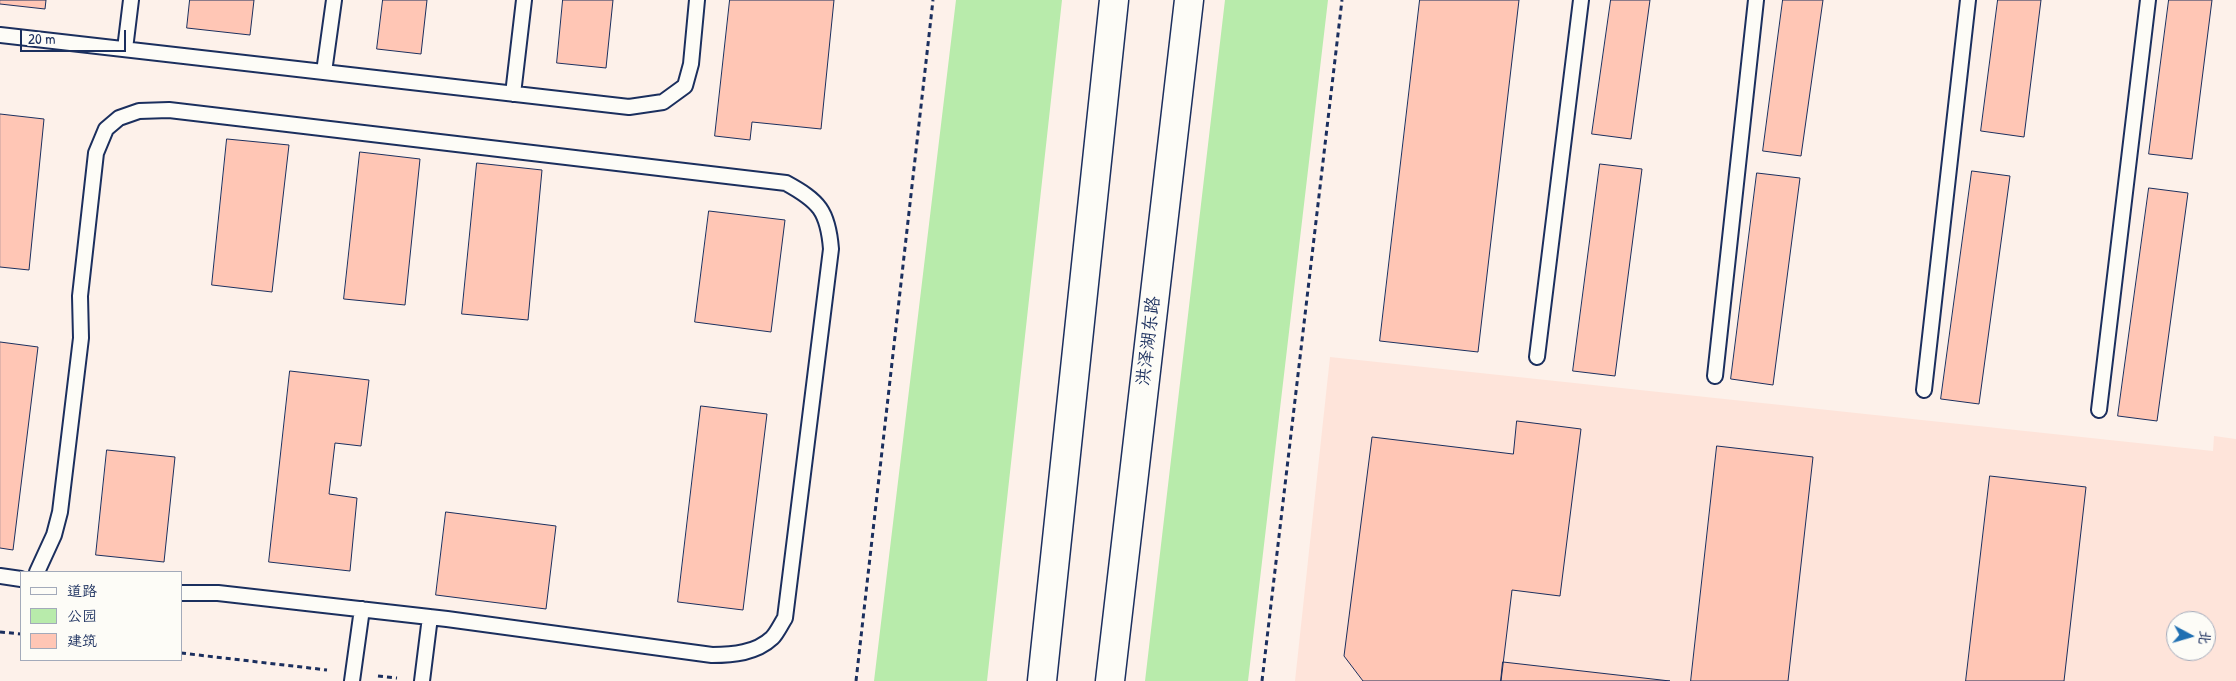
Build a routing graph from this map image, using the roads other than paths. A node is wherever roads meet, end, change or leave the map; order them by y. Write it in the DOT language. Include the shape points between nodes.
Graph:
graph roads {
  1 [pos="131,0"];
  2 [pos="334,0"];
  3 [pos="524,0"];
  4 [pos="697,0"];
  5 [pos="1114,0"];
  6 [pos="1188,0"];
  7 [pos="1581,0"];
  8 [pos="1756,0"];
  9 [pos="1968,0"];
  10 [pos="2148,0"];
  11 [pos="0,35"];
  12 [pos="125,49"];
  13 [pos="324,72"];
  14 [pos="513,94"];
  15 [pos="1537,357"];
  16 [pos="1715,376"];
  17 [pos="1924,390"];
  18 [pos="2099,410"];
  19 [pos="38,571"];
  20 [pos="0,576"];
  21 [pos="20,579"];
  22 [pos="182,593"];
  23 [pos="362,610"];
  24 [pos="430,617"];
  25 [pos="353,677"];
  26 [pos="422,681"];
  27 [pos="1042,681"];
  28 [pos="1110,681"];
  1 -- 12 [label="lane"];
  2 -- 13 [label="lane"];
  3 -- 14 [label="lane"];
  4 -- 14 [label="lane" via="691,64 685,86 663,102 629,107"];
  5 -- 27 [label="main road"];
  6 -- 28 [label="main road, 洪泽湖东路"];
  7 -- 15 [label="lane"];
  8 -- 16 [label="lane"];
  9 -- 17 [label="lane"];
  10 -- 18 [label="lane"];
  11 -- 12 [label="lane"];
  12 -- 13 [label="lane"];
  13 -- 14 [label="lane"];
  19 -- 24 [label="lane" via="60,512 81,338 80,296 96,153 106,129 119,118 139,111 169,110 786,183 809,195 823,211 831,249 785,618 772,638 753,650 712,655"];
  20 -- 21 [label="lane"];
  22 -- 23 [label="lane" via="218,593"];
  23 -- 24 [label="lane"];
  23 -- 25 [label="lane"];
  24 -- 26 [label="lane"];
}
